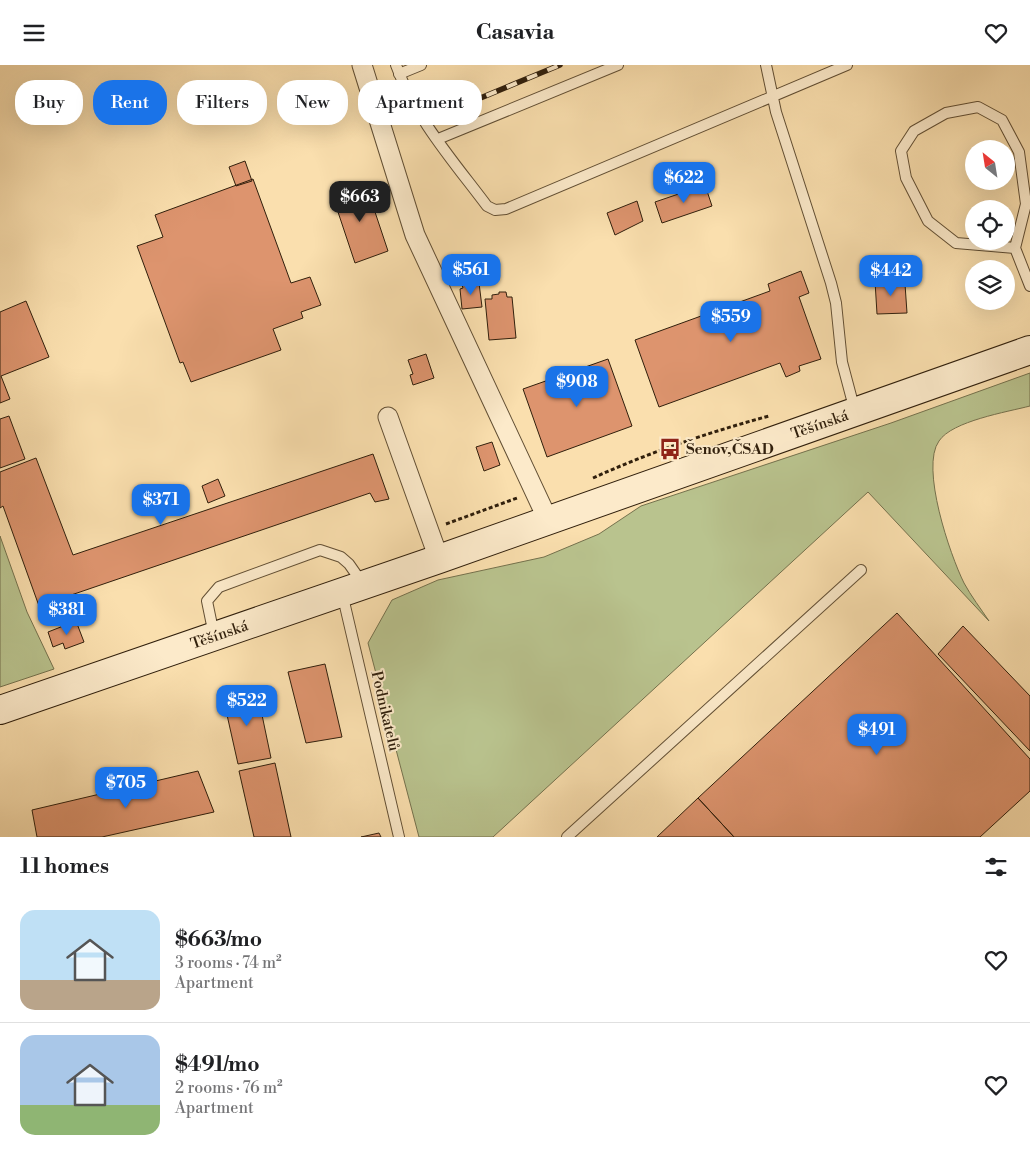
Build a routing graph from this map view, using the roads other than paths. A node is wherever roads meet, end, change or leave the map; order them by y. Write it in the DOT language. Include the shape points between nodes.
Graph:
graph roads {
  1 [pos="362,65"];
  2 [pos="421,65"];
  3 [pos="618,65"];
  4 [pos="766,65"];
  5 [pos="847,65"];
  6 [pos="398,69"];
  7 [pos="773,96"];
  8 [pos="438,139"];
  9 [pos="1015,248"];
  10 [pos="1030,285"];
  11 [pos="1030,350"];
  12 [pos="856,412"];
  13 [pos="388,417"];
  14 [pos="548,520"];
  15 [pos="439,559"];
  16 [pos="860,571"];
  17 [pos="352,588"];
  18 [pos="214,635"];
  19 [pos="0,710"];
  20 [pos="399,837"];
  21 [pos="567,837"];
  1 -- 14 [label="street" via="415,235"];
  2 -- 6 [label="lane"];
  3 -- 8 [label="lane"];
  4 -- 7 [label="lane"];
  5 -- 7 [label="lane"];
  6 -- 8 [label="lane" via="407,93"];
  7 -- 8 [label="lane" via="506,209 495,210 487,206"];
  7 -- 12 [label="lane" via="831,283 842,362"];
  9 -- 9 [label="lane" via="1026,204 1019,152 1002,120 978,107 946,113 914,131 901,151 906,178 928,221 956,243"];
  9 -- 10 [label="lane"];
  11 -- 12 [label="main road, Těšínská"];
  12 -- 14 [label="main road, Těšínská"];
  13 -- 15 [label="street"];
  14 -- 15 [label="main road, Těšínská"];
  15 -- 17 [label="main road, Těšínská"];
  16 -- 21 [label="lane"];
  17 -- 18 [label="main road, Těšínská"];
  17 -- 18 [label="lane" via="349,564 341,557 320,550 219,587 207,601"];
  17 -- 20 [label="lane, Podnikatelů"];
  18 -- 19 [label="main road, Těšínská"];
}
